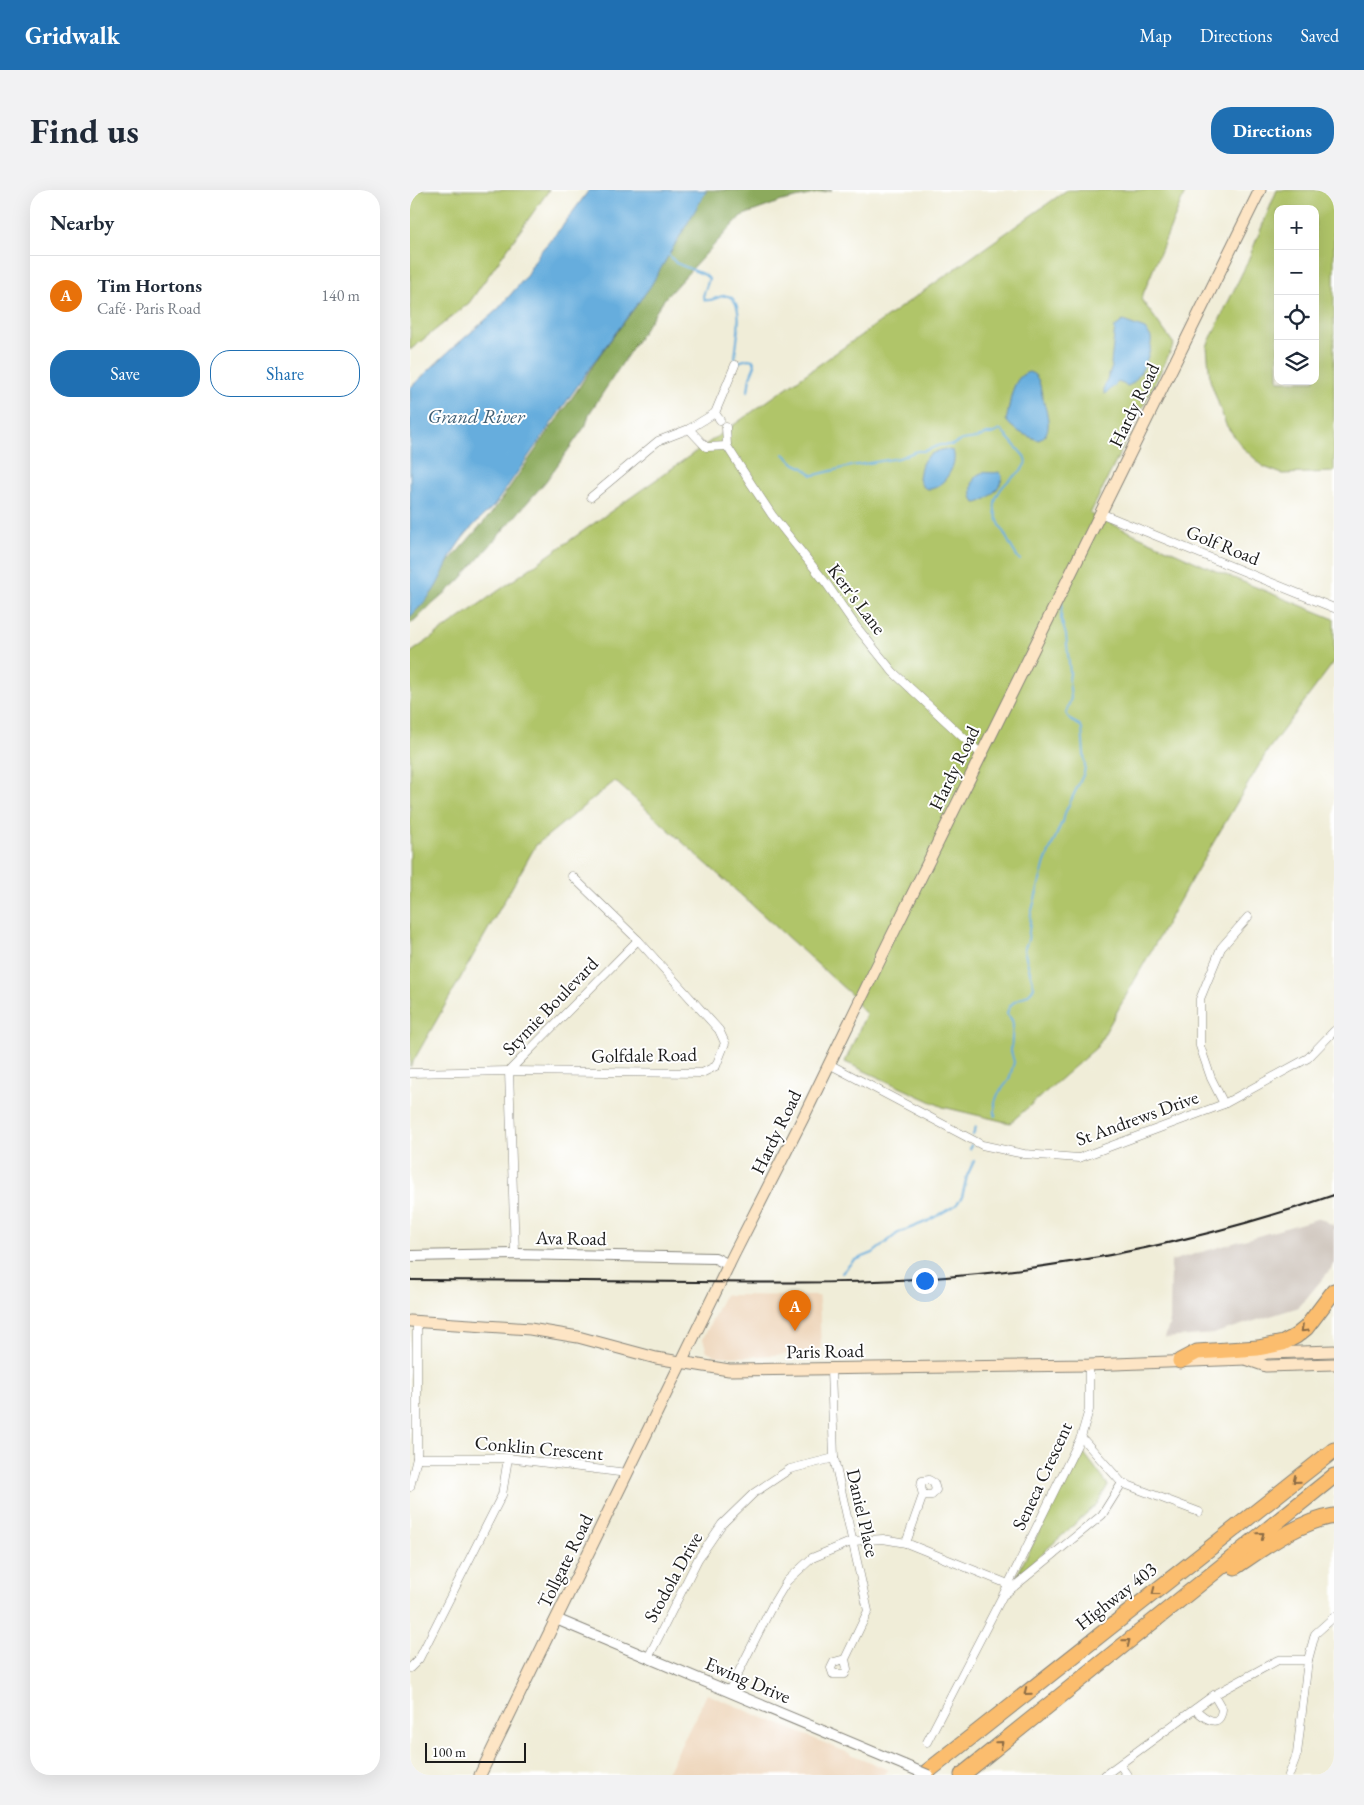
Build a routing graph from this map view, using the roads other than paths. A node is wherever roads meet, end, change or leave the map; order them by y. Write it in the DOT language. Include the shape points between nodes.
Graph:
graph roads {
  1 [pos="1260,190"];
  2 [pos="735,365"];
  3 [pos="715,413"];
  4 [pos="720,420"];
  5 [pos="726,427"];
  6 [pos="689,429"];
  7 [pos="727,446"];
  8 [pos="591,496"];
  9 [pos="1100,513"];
  10 [pos="1334,608"];
  11 [pos="981,754"];
  12 [pos="572,876"];
  13 [pos="1248,917"];
  14 [pos="638,940"];
  15 [pos="1334,1031"];
  16 [pos="828,1064"];
  17 [pos="509,1071"];
  18 [pos="410,1073"];
  19 [pos="1224,1104"];
  20 [pos="515,1254"];
  21 [pos="410,1256"];
  22 [pos="729,1265"];
  23 [pos="1334,1291"];
  24 [pos="414,1321"];
  25 [pos="1334,1351"];
  26 [pos="1246,1359"];
  27 [pos="1180,1360"];
  28 [pos="681,1362"];
  29 [pos="1089,1364"];
  30 [pos="1334,1364"];
  31 [pos="831,1368"];
  32 [pos="1082,1436"];
  33 [pos="1334,1450"];
  34 [pos="417,1458"];
  35 [pos="508,1458"];
  36 [pos="834,1458"];
  37 [pos="628,1473"];
  38 [pos="1334,1476"];
  39 [pos="1122,1483"];
  40 [pos="410,1487"];
  41 [pos="923,1495"];
  42 [pos="1199,1512"];
  43 [pos="1334,1516"];
  44 [pos="853,1541"];
  45 [pos="906,1542"];
  46 [pos="1008,1584"];
  47 [pos="1002,1596"];
  48 [pos="1168,1609"];
  49 [pos="1334,1617"];
  50 [pos="556,1619"];
  51 [pos="648,1658"];
  52 [pos="845,1659"];
  53 [pos="1308,1660"];
  54 [pos="410,1668"];
  55 [pos="729,1691"];
  56 [pos="1214,1695"];
  57 [pos="1195,1709"];
  58 [pos="927,1742"];
  59 [pos="1120,1765"];
  60 [pos="480,1775"];
  61 [pos="923,1775"];
  62 [pos="928,1775"];
  63 [pos="962,1775"];
  64 [pos="1105,1775"];
  65 [pos="1127,1775"];
  66 [pos="1289,1775"];
  1 -- 9 [label="main road, Hardy Road"];
  2 -- 3 [label="street"];
  3 -- 4 [label="street"];
  3 -- 6 [label="street"];
  5 -- 7 [label="street"];
  6 -- 7 [label="street" via="706,447"];
  6 -- 8 [label="street" via="658,441"];
  7 -- 11 [label="street, Kerr's Lane" via="772,515 893,672"];
  9 -- 10 [label="street, Golf Road"];
  9 -- 11 [label="main road, Hardy Road"];
  11 -- 16 [label="main road, Hardy Road"];
  12 -- 14 [label="street, Golfdale Road"];
  13 -- 19 [label="street" via="1221,948 1200,999 1200,1046"];
  14 -- 17 [label="street, Stymie Boulevard"];
  14 -- 17 [label="street, Golfdale Road" via="720,1030 725,1043 716,1066 702,1073"];
  15 -- 19 [label="street, St Andrews Drive" via="1308,1058"];
  16 -- 19 [label="street, St Andrews Drive" via="982,1145 1024,1154 1079,1158"];
  16 -- 22 [label="main road, Hardy Road"];
  17 -- 18 [label="street, Golfdale Road"];
  17 -- 20 [label="street, Stymie Boulevard"];
  20 -- 21 [label="street, Ava Road"];
  20 -- 22 [label="street, Ava Road" via="715,1258"];
  22 -- 28 [label="main road, Hardy Road"];
  23 -- 27 [label="highway, one-way" via="1306,1328 1283,1343 1197,1352"];
  24 -- 28 [label="main road, Paris Road" via="530,1329"];
  24 -- 34 [label="street"];
  25 -- 26 [label="main road, Paris Road" via="1267,1353"];
  26 -- 27 [label="main road, Paris Road"];
  26 -- 30 [label="main road, Paris Road" via="1266,1366"];
  27 -- 29 [label="main road, Paris Road"];
  28 -- 31 [label="main road, Paris Road" via="729,1370"];
  28 -- 37 [label="main road, Tollgate Road"];
  29 -- 31 [label="main road, Paris Road"];
  29 -- 32 [label="street, Seneca Crescent" via="1089,1410"];
  31 -- 36 [label="street, Daniel Place"];
  32 -- 39 [label="street"];
  32 -- 46 [label="street, Seneca Crescent"];
  33 -- 61 [label="highway, Highway 403, one-way"];
  34 -- 35 [label="street, Conklin Crescent"];
  34 -- 40 [label="street"];
  35 -- 37 [label="street, Conklin Crescent"];
  35 -- 54 [label="street" via="502,1495 419,1659"];
  36 -- 44 [label="street, Daniel Place"];
  36 -- 51 [label="street, Stodola Drive" via="790,1469 754,1493 722,1524 698,1559"];
  37 -- 50 [label="main road, Tollgate Road"];
  48 -- 38 [label="highway, one-way"];
  39 -- 42 [label="street"];
  39 -- 47 [label="street, Seneca Crescent" via="1102,1515"];
  41 -- 45 [label="street"];
  43 -- 48 [label="highway" via="1291,1532"];
  44 -- 45 [label="street" via="883,1539"];
  44 -- 52 [label="street, Daniel Place" via="868,1611"];
  44 -- 55 [label="street" via="812,1558 787,1580"];
  45 -- 46 [label="street"];
  46 -- 47 [label="street, Seneca Crescent"];
  47 -- 58 [label="street, Seneca Crescent"];
  63 -- 48 [label="highway, one-way"];
  49 -- 53 [label="street" via="1315,1634"];
  50 -- 51 [label="street, Ewing Drive"];
  50 -- 60 [label="main road, Tollgate Road"];
  51 -- 55 [label="street, Ewing Drive"];
  53 -- 56 [label="street" via="1278,1660"];
  53 -- 66 [label="street" via="1297,1754"];
  55 -- 62 [label="street, Ewing Drive, bridge"];
  56 -- 57 [label="street"];
  56 -- 57 [label="street" via="1222,1708 1218,1718 1206,1720"];
  57 -- 59 [label="street"];
  59 -- 64 [label="street"];
  59 -- 65 [label="street"];
}
